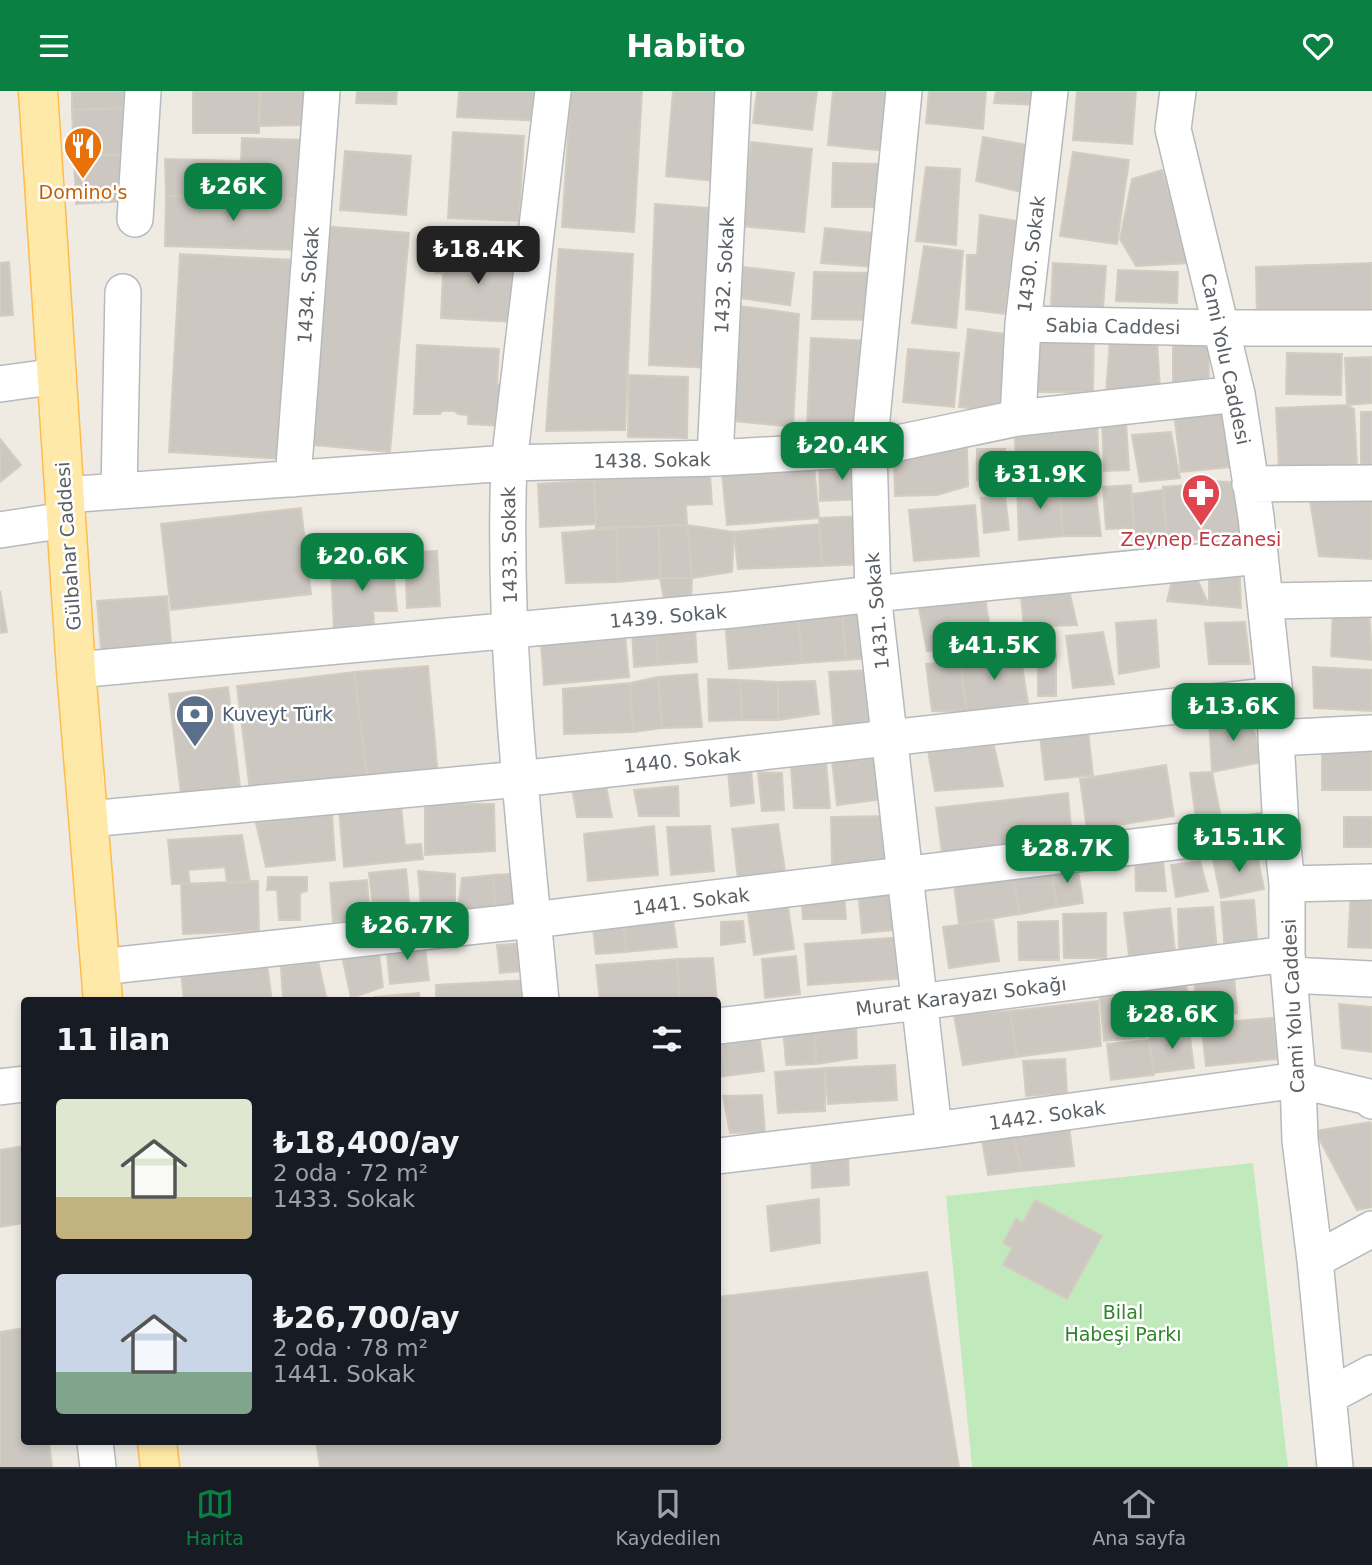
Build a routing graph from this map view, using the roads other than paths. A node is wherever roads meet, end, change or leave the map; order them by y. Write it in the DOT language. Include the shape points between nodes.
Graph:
graph roads {
  1 [pos="38,91"];
  2 [pos="143,91"];
  3 [pos="322,91"];
  4 [pos="553,91"];
  5 [pos="733,91"];
  6 [pos="904,91"];
  7 [pos="1051,91"];
  8 [pos="1178,91"];
  9 [pos="135,219"];
  10 [pos="123,292"];
  11 [pos="1023,324"];
  12 [pos="1221,328"];
  13 [pos="1372,328"];
  14 [pos="58,376"];
  15 [pos="0,384"];
  16 [pos="1237,394"];
  17 [pos="1018,418"];
  18 [pos="869,449"];
  19 [pos="715,459"];
  20 [pos="509,463"];
  21 [pos="293,478"];
  22 [pos="1372,483"];
  23 [pos="1250,484"];
  24 [pos="119,491"];
  25 [pos="65,507"];
  26 [pos="0,530"];
  27 [pos="1260,556"];
  28 [pos="873,594"];
  29 [pos="1372,599"];
  30 [pos="1265,601"];
  31 [pos="510,631"];
  32 [pos="76,670"];
  33 [pos="1275,695"];
  34 [pos="1372,733"];
  35 [pos="889,737"];
  36 [pos="1276,738"];
  37 [pos="519,779"];
  38 [pos="89,819"];
  39 [pos="1282,829"];
  40 [pos="905,876"];
  41 [pos="1372,882"];
  42 [pos="1287,884"];
  43 [pos="533,920"];
  44 [pos="1288,964"];
  45 [pos="1372,979"];
  46 [pos="102,984"];
  47 [pos="541,997"];
  48 [pos="919,1002"];
  49 [pos="721,1026"];
  50 [pos="1298,1080"];
  51 [pos="21,1084"];
  52 [pos="0,1087"];
  53 [pos="1372,1101"];
  54 [pos="934,1131"];
  55 [pos="721,1156"];
  56 [pos="1372,1229"];
  57 [pos="1315,1259"];
  58 [pos="1372,1373"];
  59 [pos="1329,1396"];
  60 [pos="96,1445"];
  61 [pos="157,1445"];
  62 [pos="99,1467"];
  63 [pos="160,1467"];
  64 [pos="1335,1467"];
  1 -- 14 [label="main road, Gülbahar Caddesi"];
  2 -- 9 [label="street"];
  3 -- 21 [label="street, 1434. Sokak"];
  4 -- 20 [label="street, 1433. Sokak"];
  5 -- 19 [label="street, 1432. Sokak"];
  6 -- 18 [label="street, 1431. Sokak"];
  7 -- 11 [label="street, 1430. Sokak"];
  8 -- 12 [label="street, Cami Yolu Caddesi" via="1173,129"];
  10 -- 24 [label="street"];
  11 -- 12 [label="street, Sabia Caddesi"];
  11 -- 17 [label="street, 1430. Sokak"];
  12 -- 13 [label="street, Sabia Caddesi"];
  12 -- 16 [label="street, Cami Yolu Caddesi"];
  14 -- 15 [label="street"];
  14 -- 25 [label="main road, Gülbahar Caddesi"];
  16 -- 17 [label="street, 1438. Sokak"];
  16 -- 23 [label="street, Cami Yolu Caddesi"];
  17 -- 18 [label="street, 1438. Sokak"];
  18 -- 19 [label="street, 1438. Sokak"];
  18 -- 28 [label="street, 1431. Sokak"];
  19 -- 20 [label="street, 1438. Sokak"];
  20 -- 21 [label="street, 1438. Sokak"];
  20 -- 31 [label="street, 1433. Sokak"];
  21 -- 24 [label="street, 1438. Sokak"];
  22 -- 23 [label="street"];
  23 -- 27 [label="street, Cami Yolu Caddesi"];
  24 -- 25 [label="street, 1438. Sokak"];
  25 -- 26 [label="street, 1438. Sokak"];
  25 -- 32 [label="main road, Gülbahar Caddesi"];
  27 -- 28 [label="street, 1439. Sokak"];
  27 -- 30 [label="street, Cami Yolu Caddesi"];
  28 -- 31 [label="street, 1439. Sokak"];
  28 -- 35 [label="street, 1431. Sokak"];
  29 -- 30 [label="street"];
  30 -- 33 [label="street, Cami Yolu Caddesi"];
  31 -- 32 [label="street, 1439. Sokak"];
  31 -- 37 [label="street, 1433. Sokak"];
  32 -- 38 [label="main road, Gülbahar Caddesi"];
  33 -- 35 [label="street, 1440. Sokak"];
  33 -- 36 [label="street, Cami Yolu Caddesi"];
  34 -- 36 [label="street"];
  35 -- 37 [label="street, 1440. Sokak"];
  35 -- 40 [label="street, 1431. Sokak"];
  36 -- 39 [label="street, Cami Yolu Caddesi"];
  37 -- 38 [label="street, 1440. Sokak"];
  37 -- 43 [label="street, 1433. Sokak"];
  38 -- 46 [label="main road, Gülbahar Caddesi"];
  39 -- 40 [label="street, 1441. Sokak"];
  39 -- 42 [label="street, Cami Yolu Caddesi"];
  40 -- 43 [label="street, 1441. Sokak"];
  40 -- 48 [label="street, 1431. Sokak"];
  41 -- 42 [label="street"];
  42 -- 44 [label="street, Cami Yolu Caddesi"];
  43 -- 46 [label="street, 1441. Sokak"];
  43 -- 47 [label="street, 1433. Sokak"];
  44 -- 45 [label="street, Murat Karayazı Sokağı"];
  44 -- 48 [label="street, Murat Karayazı Sokağı"];
  44 -- 50 [label="street, Cami Yolu Caddesi"];
  48 -- 49 [label="street, Murat Karayazı Sokağı"];
  48 -- 54 [label="street, 1431. Sokak"];
  50 -- 53 [label="street, 1442. Sokak"];
  50 -- 54 [label="street, 1442. Sokak"];
  50 -- 57 [label="street, Cami Yolu Caddesi" via="1300,1140"];
  51 -- 52 [label="street"];
  54 -- 55 [label="street, 1442. Sokak"];
  56 -- 57 [label="street"];
  57 -- 59 [label="street, Cami Yolu Caddesi"];
  58 -- 59 [label="street"];
  59 -- 64 [label="street, Cami Yolu Caddesi"];
  60 -- 62 [label="street"];
  61 -- 63 [label="main road"];
}
